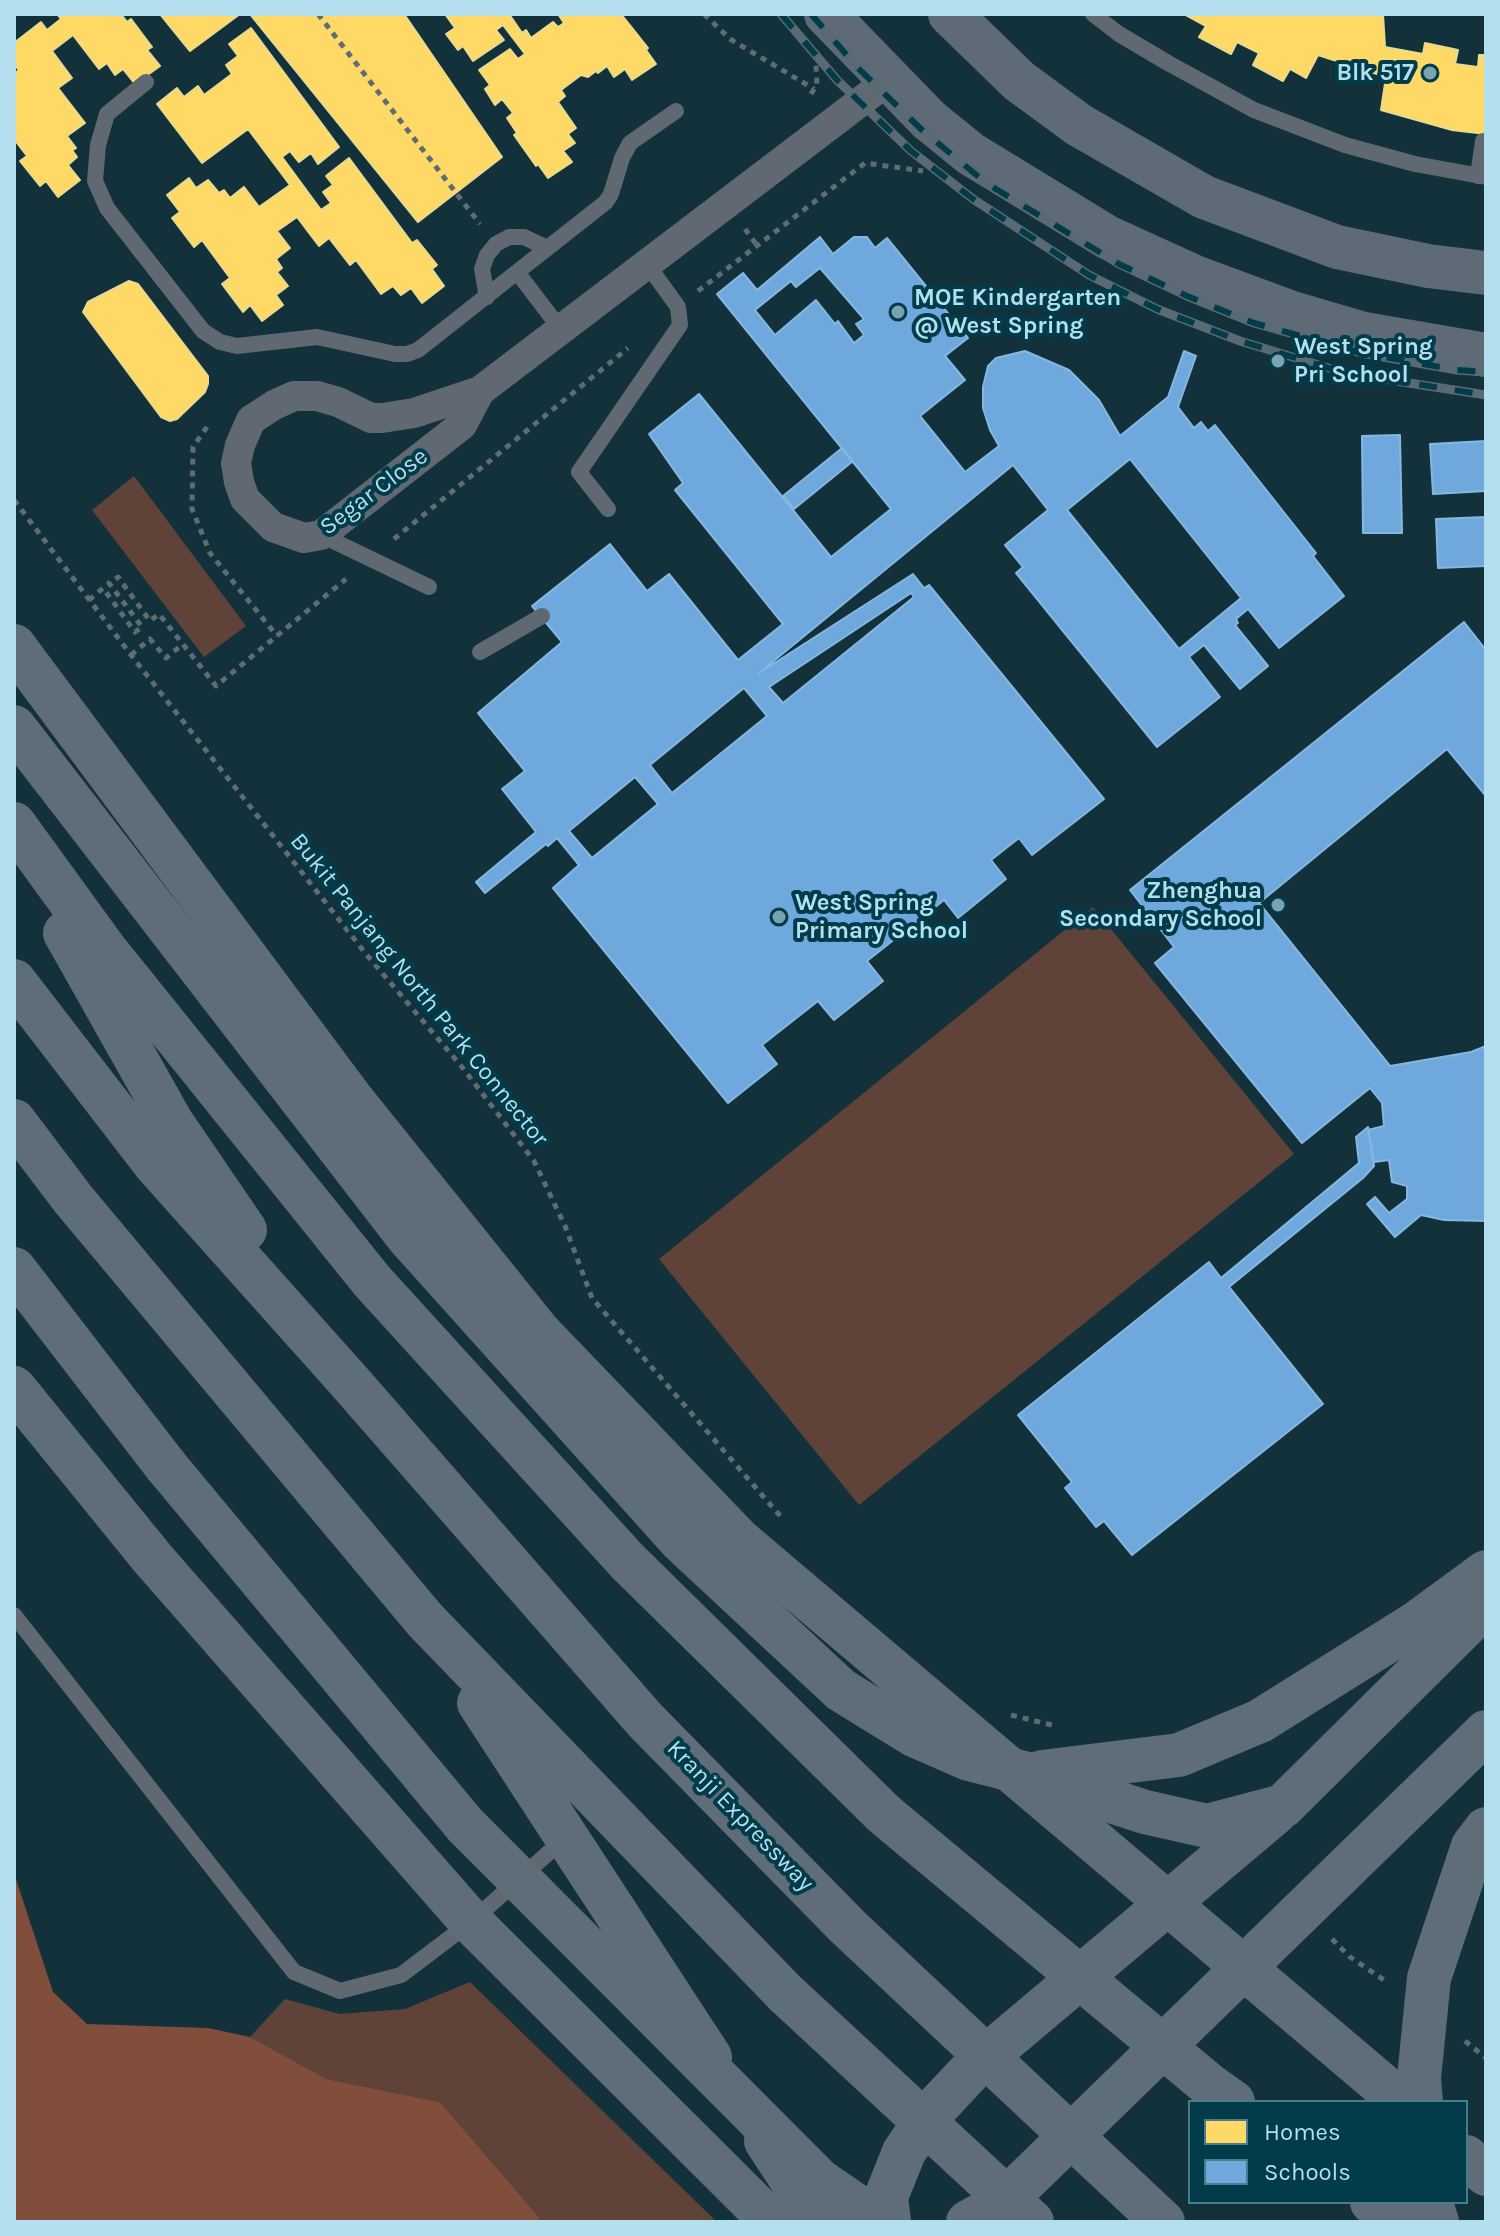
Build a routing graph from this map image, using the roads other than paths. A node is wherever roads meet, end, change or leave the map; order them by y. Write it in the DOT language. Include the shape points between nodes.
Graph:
graph roads {
  1 [pos="826,14"];
  2 [pos="950,14"];
  3 [pos="1093,14"];
  4 [pos="889,80"];
  5 [pos="146,82"];
  6 [pos="676,111"];
  7 [pos="1483,141"];
  8 [pos="1482,176"];
  9 [pos="547,248"];
  10 [pos="647,264"];
  11 [pos="517,272"];
  12 [pos="1486,273"];
  13 [pos="487,297"];
  14 [pos="562,331"];
  15 [pos="1486,355"];
  16 [pos="480,391"];
  17 [pos="608,509"];
  18 [pos="321,535"];
  19 [pos="429,587"];
  20 [pos="542,616"];
  21 [pos="14,646"];
  22 [pos="480,652"];
  23 [pos="14,727"];
  24 [pos="14,824"];
  25 [pos="14,842"];
  26 [pos="14,981"];
  27 [pos="14,1121"];
  28 [pos="14,1269"];
  29 [pos="348,1380"];
  30 [pos="14,1388"];
  31 [pos="1486,1572"];
  32 [pos="1486,1605"];
  33 [pos="14,1615"];
  34 [pos="425,1620"];
  35 [pos="1486,1732"];
  36 [pos="1028,1774"];
  37 [pos="1283,1806"];
  38 [pos="1486,1829"];
  39 [pos="566,1838"];
  40 [pos="471,1922"];
  41 [pos="1230,2100"];
  42 [pos="1400,2100"];
  43 [pos="1421,2100"];
  44 [pos="1468,2159"];
  45 [pos="1486,2174"];
  46 [pos="1375,2204"];
  47 [pos="772,2222"];
  48 [pos="819,2222"];
  49 [pos="880,2222"];
  50 [pos="889,2222"];
  51 [pos="968,2222"];
  52 [pos="1032,2222"];
  53 [pos="1163,2222"];
  54 [pos="1403,2222"];
  1 -- 4 [label="main road"];
  2 -- 12 [label="main road" via="1019,81 1079,125 1204,197 1337,247"];
  3 -- 8 [label="lane" via="1254,110 1345,145"];
  4 -- 10 [label="street, Segar Close"];
  4 -- 15 [label="main road" via="971,154 1028,191 1197,278 1364,334"];
  5 -- 13 [label="lane" via="107,114 95,181 107,208 214,339 237,346 317,337 407,354"];
  6 -- 9 [label="lane" via="630,143 606,202"];
  7 -- 8 [label="lane"];
  9 -- 11 [label="lane"];
  9 -- 13 [label="lane" via="524,237 496,244 482,269"];
  10 -- 14 [label="street, Segar Close"];
  10 -- 17 [label="lane" via="678,307 680,325 579,472"];
  11 -- 13 [label="lane"];
  11 -- 14 [label="lane"];
  14 -- 16 [label="street, Segar Close"];
  16 -- 18 [label="street, Segar Close" via="462,425"];
  16 -- 18 [label="street, Segar Close" via="382,418 317,396 294,396 251,420 236,463 245,499 273,527 304,538"];
  18 -- 19 [label="lane"];
  20 -- 22 [label="lane"];
  21 -- 42 [label="highway" via="350,1097 549,1343 739,1540"];
  23 -- 36 [label="highway, bridge" via="408,1237 682,1542 841,1690 914,1735 969,1759"];
  24 -- 41 [label="highway" via="104,948 372,1281 627,1561 884,1814"];
  25 -- 29 [label="highway" via="172,1123"];
  26 -- 29 [label="highway" via="155,1164"];
  27 -- 34 [label="highway" via="73,1199"];
  28 -- 49 [label="highway, bridge" via="166,1466 465,1825 819,2180"];
  29 -- 53 [label="highway, Kranji Expressway" via="645,1720 848,1927"];
  30 -- 40 [label="highway" via="153,1559"];
  31 -- 36 [label="highway, bridge" via="1415,1624 1260,1721 1179,1755"];
  32 -- 37 [label="highway"];
  33 -- 40 [label="lane" via="294,1972 340,1991 401,1975"];
  34 -- 39 [label="highway"];
  34 -- 52 [label="highway" via="785,1993"];
  35 -- 51 [label="highway, bridge" via="1001,2204"];
  36 -- 37 [label="highway, bridge" via="1207,1826"];
  37 -- 50 [label="highway, bridge" via="976,2065 929,2115 904,2152 886,2197"];
  38 -- 43 [label="highway, bridge" via="1473,1846 1429,1978"];
  39 -- 40 [label="lane"];
  39 -- 48 [label="highway"];
  40 -- 47 [label="highway"];
  44 -- 45 [label="highway"];
  46 -- 54 [label="highway"];
}
